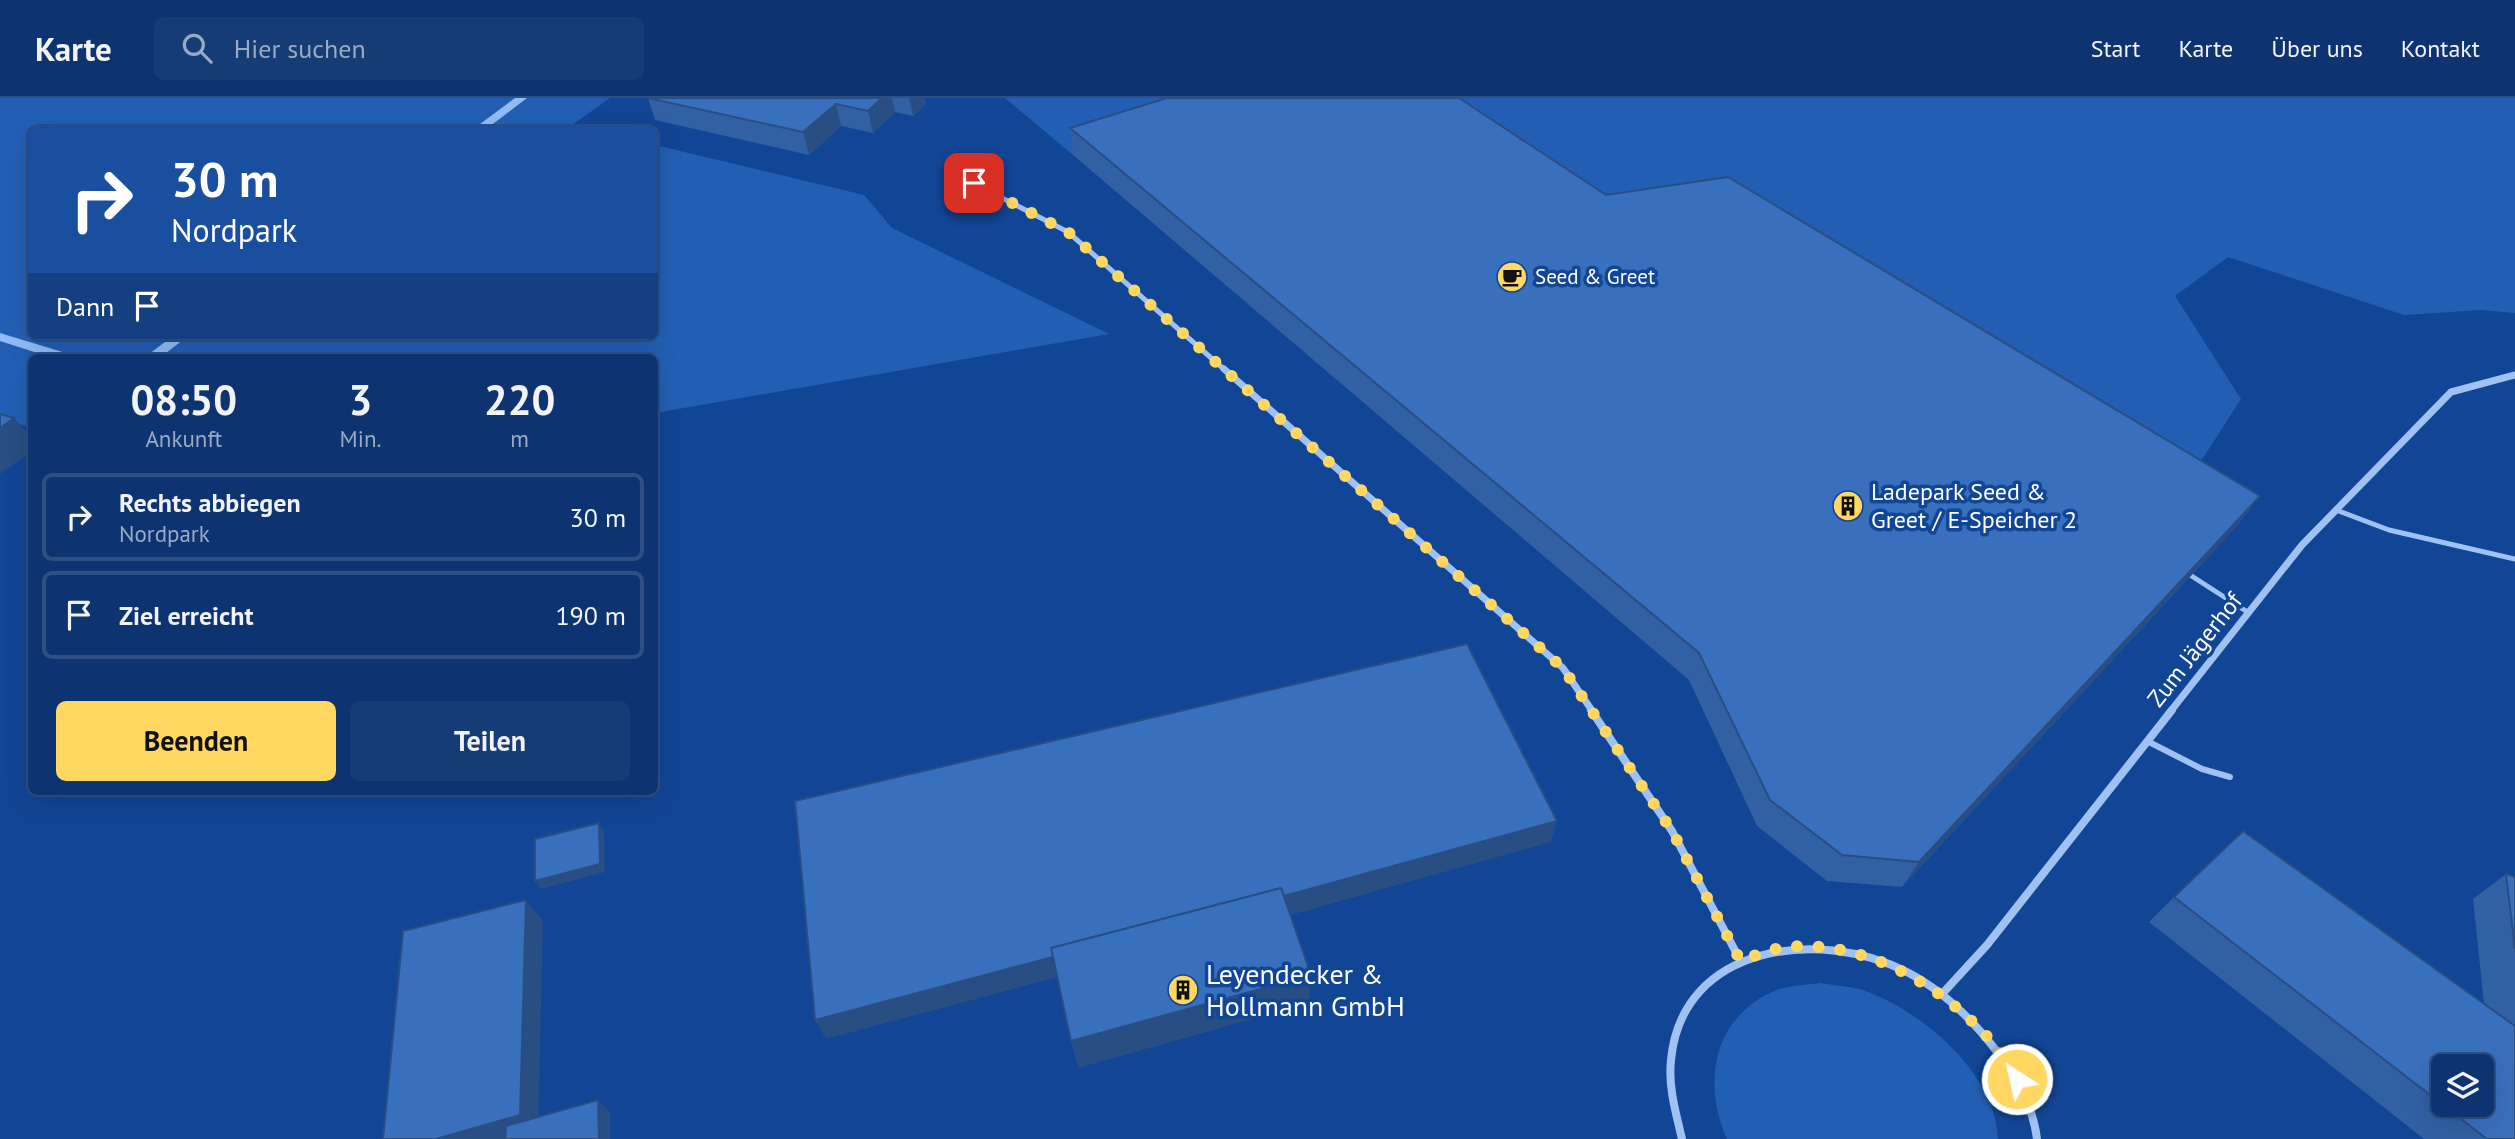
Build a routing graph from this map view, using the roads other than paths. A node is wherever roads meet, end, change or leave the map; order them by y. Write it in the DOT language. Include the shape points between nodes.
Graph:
graph roads {
  1 [pos="974,183"];
  2 [pos="2515,375"];
  3 [pos="2336,510"];
  4 [pos="2515,559"];
  5 [pos="2183,570"];
  6 [pos="2249,613"];
  7 [pos="2147,741"];
  8 [pos="2230,778"];
  9 [pos="1740,960"];
  10 [pos="1942,994"];
  11 [pos="1682,1139"];
  12 [pos="2037,1139"];
  1 -- 9 [label="street" via="1068,232 1563,668 1672,831"];
  2 -- 3 [label="street, Zum Jägerhof" via="2451,392"];
  3 -- 4 [label="lane" via="2389,530"];
  3 -- 6 [label="street, Zum Jägerhof"];
  5 -- 6 [label="lane"];
  6 -- 7 [label="street, Zum Jägerhof"];
  7 -- 8 [label="lane"];
  7 -- 10 [label="street, Zum Jägerhof" via="1987,945"];
  9 -- 10 [label="street" via="1786,947 1837,949 1891,965"];
  9 -- 11 [label="street" via="1707,982 1684,1013 1671,1052 1671,1096"];
  10 -- 12 [label="street" via="1984,1033 2017,1079"];
}
